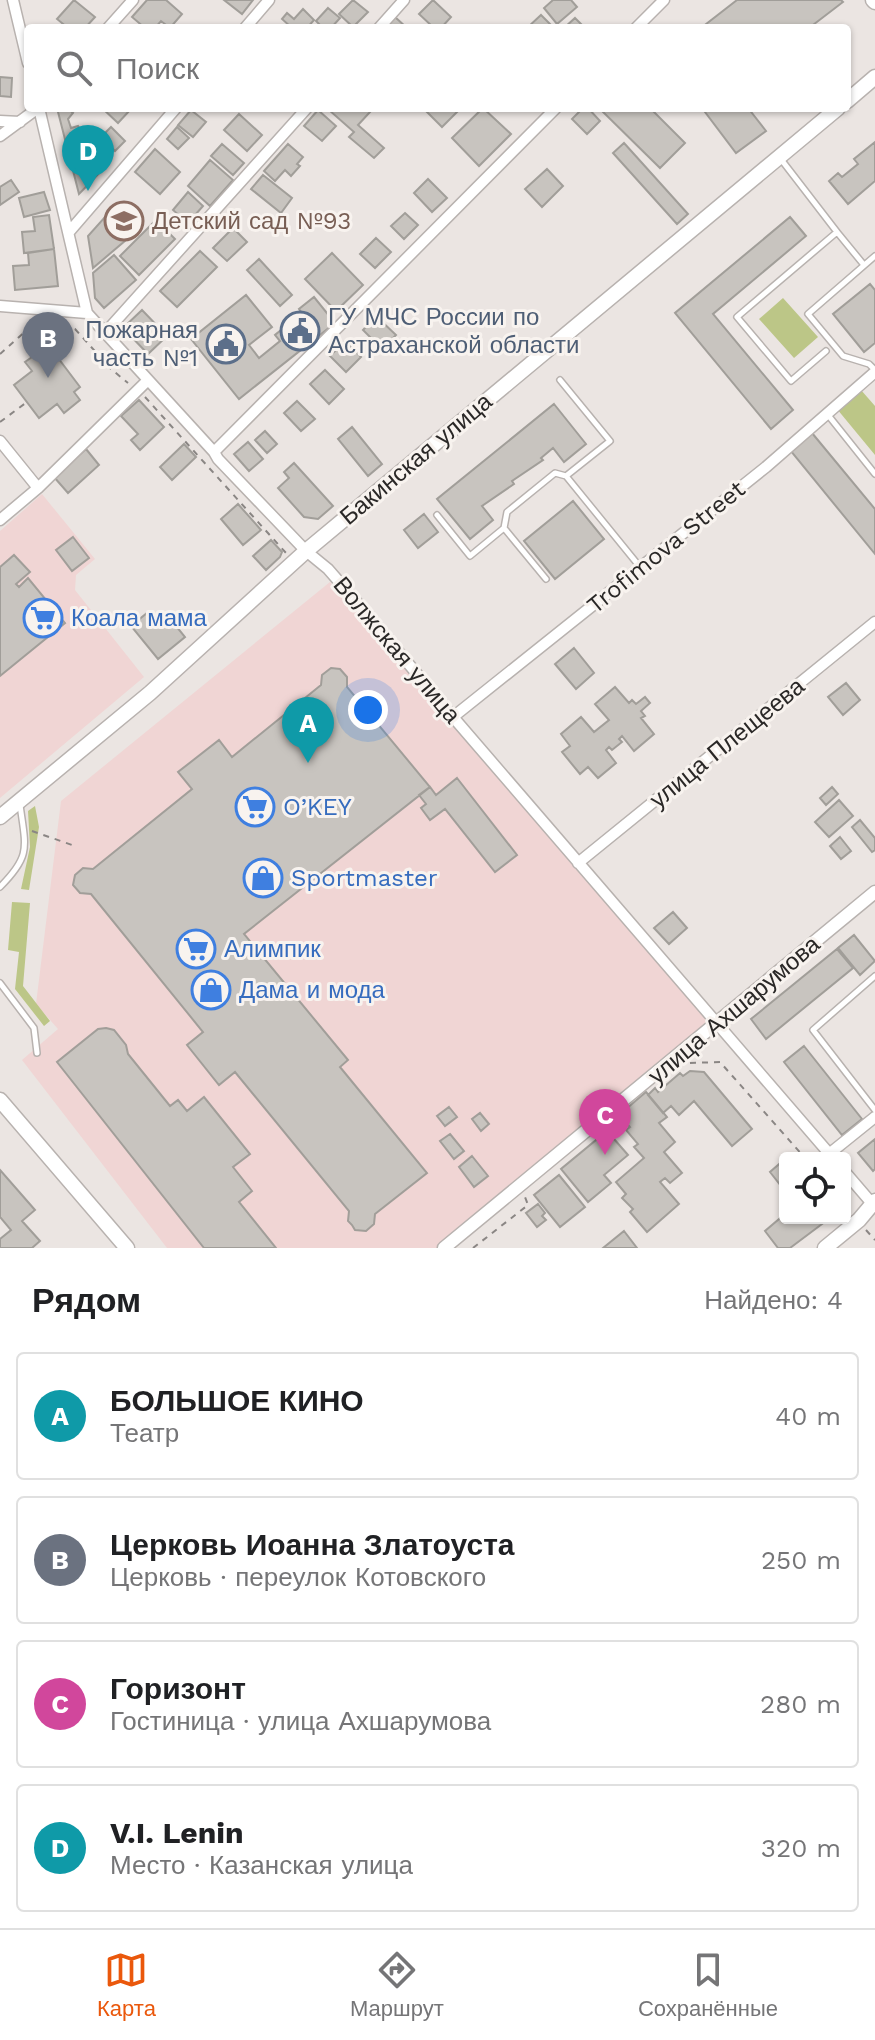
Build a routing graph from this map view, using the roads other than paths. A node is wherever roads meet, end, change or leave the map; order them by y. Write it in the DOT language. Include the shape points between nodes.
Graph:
graph roads {
  1 [pos="13,0"];
  2 [pos="133,0"];
  3 [pos="269,0"];
  4 [pos="404,0"];
  5 [pos="664,0"];
  6 [pos="112,24"];
  7 [pos="248,24"];
  8 [pos="383,24"];
  9 [pos="640,24"];
  10 [pos="24,46"];
  11 [pos="875,77"];
  12 [pos="851,98"];
  13 [pos="33,112"];
  14 [pos="39,112"];
  15 [pos="173,112"];
  16 [pos="303,112"];
  17 [pos="552,112"];
  18 [pos="833,112"];
  19 [pos="0,121"];
  20 [pos="20,122"];
  21 [pos="0,136"];
  22 [pos="779,157"];
  23 [pos="69,232"];
  24 [pos="837,232"];
  25 [pos="875,256"];
  26 [pos="864,265"];
  27 [pos="0,306"];
  28 [pos="87,313"];
  29 [pos="104,334"];
  30 [pos="826,351"];
  31 [pos="875,371"];
  32 [pos="560,380"];
  33 [pos="147,381"];
  34 [pos="827,414"];
  35 [pos="0,441"];
  36 [pos="214,452"];
  37 [pos="875,474"];
  38 [pos="566,476"];
  39 [pos="38,488"];
  40 [pos="437,515"];
  41 [pos="0,520"];
  42 [pos="504,528"];
  43 [pos="306,551"];
  44 [pos="640,568"];
  45 [pos="546,579"];
  46 [pos="875,622"];
  47 [pos="453,717"];
  48 [pos="19,801"];
  49 [pos="0,817"];
  50 [pos="578,863"];
  51 [pos="0,887"];
  52 [pos="875,892"];
  53 [pos="875,976"];
  54 [pos="0,983"];
  55 [pos="717,1024"];
  56 [pos="37,1053"];
  57 [pos="0,1100"];
  58 [pos="875,1110"];
  59 [pos="875,1117"];
  60 [pos="828,1152"];
  61 [pos="836,1152"];
  62 [pos="851,1178"];
  63 [pos="875,1204"];
  64 [pos="121,1246"];
  65 [pos="444,1248"];
  66 [pos="825,1248"];
  1 -- 10 [label="street"];
  2 -- 6 [label="street"];
  3 -- 7 [label="street"];
  4 -- 8 [label="street"];
  5 -- 9 [label="street"];
  11 -- 12 [label="main road"];
  13 -- 20 [label="street"];
  14 -- 23 [label="street, Волжская улица"];
  15 -- 23 [label="street"];
  16 -- 29 [label="street"];
  17 -- 36 [label="street"];
  18 -- 22 [label="main road, Бакинская улица"];
  19 -- 20 [label="street"];
  20 -- 21 [label="street"];
  22 -- 24 [label="lane"];
  22 -- 43 [label="main road, Бакинская улица"];
  23 -- 28 [label="street, Волжская улица"];
  24 -- 26 [label="lane"];
  24 -- 30 [label="lane" via="737,317 791,381"];
  25 -- 26 [label="lane"];
  26 -- 31 [label="lane" via="808,314 843,356"];
  27 -- 28 [label="street"];
  28 -- 29 [label="street, Волжская улица"];
  29 -- 33 [label="street, Волжская улица"];
  31 -- 34 [label="street, Trofimova Street"];
  32 -- 38 [label="lane" via="610,441"];
  33 -- 36 [label="street, Волжская улица"];
  33 -- 39 [label="street"];
  34 -- 37 [label="lane"];
  34 -- 44 [label="street, Trofimova Street"];
  35 -- 39 [label="street"];
  36 -- 43 [label="street, Волжская улица"];
  38 -- 42 [label="lane" via="555,473 507,512"];
  38 -- 44 [label="lane"];
  39 -- 41 [label="street"];
  40 -- 42 [label="lane" via="470,556"];
  42 -- 45 [label="lane"];
  43 -- 47 [label="street, Волжская улица" via="353,597"];
  43 -- 48 [label="main road, Бакинская улица" via="150,693"];
  44 -- 47 [label="street, Trofimova Street"];
  46 -- 50 [label="street, улица Плещеева"];
  47 -- 50 [label="street, Волжская улица"];
  48 -- 49 [label="main road, Бакинская улица"];
  48 -- 51 [label="lane" via="24,856"];
  50 -- 55 [label="street, Волжская улица"];
  52 -- 55 [label="street, улица Ахшарумова"];
  53 -- 58 [label="lane" via="813,1030"];
  54 -- 56 [label="lane" via="34,1028"];
  55 -- 60 [label="street, Волжская улица"];
  55 -- 65 [label="street, улица Ахшарумова"];
  57 -- 64 [label="main road"];
  59 -- 61 [label="street"];
  62 -- 63 [label="street"];
  63 -- 66 [label="main road"];
}
